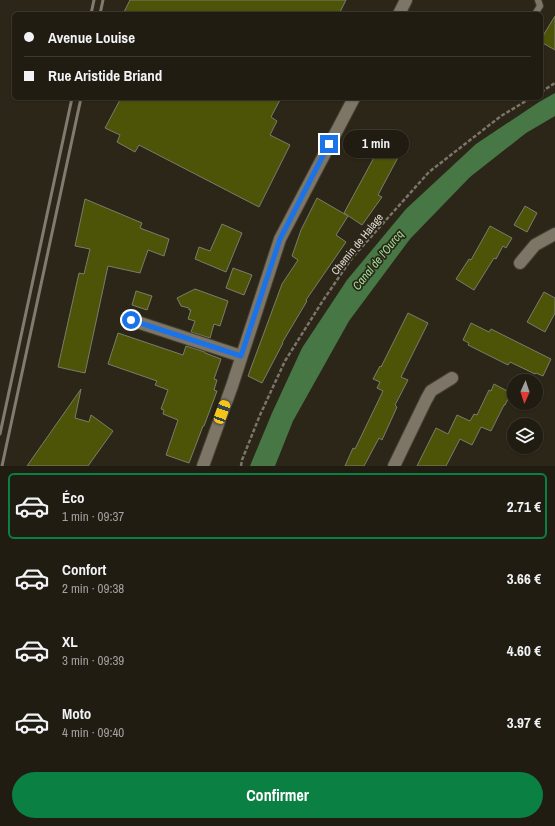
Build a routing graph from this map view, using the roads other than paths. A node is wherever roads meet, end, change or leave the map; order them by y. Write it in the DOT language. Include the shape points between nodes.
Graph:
graph roads {
  1 [pos="406,0"];
  2 [pos="538,0"];
  3 [pos="400,12"];
  4 [pos="536,12"];
  5 [pos="353,100"];
  6 [pos="555,234"];
  7 [pos="520,263"];
  8 [pos="131,320"];
  9 [pos="241,356"];
  10 [pos="452,378"];
  11 [pos="203,466"];
  12 [pos="394,466"];
  1 -- 3 [label="street"];
  2 -- 4 [label="lane" via="540,6"];
  5 -- 9 [label="street" via="280,239"];
  6 -- 7 [label="street" via="536,245"];
  8 -- 9 [label="street"];
  9 -- 11 [label="street"];
  10 -- 12 [label="street" via="432,392 426,400"];
}
